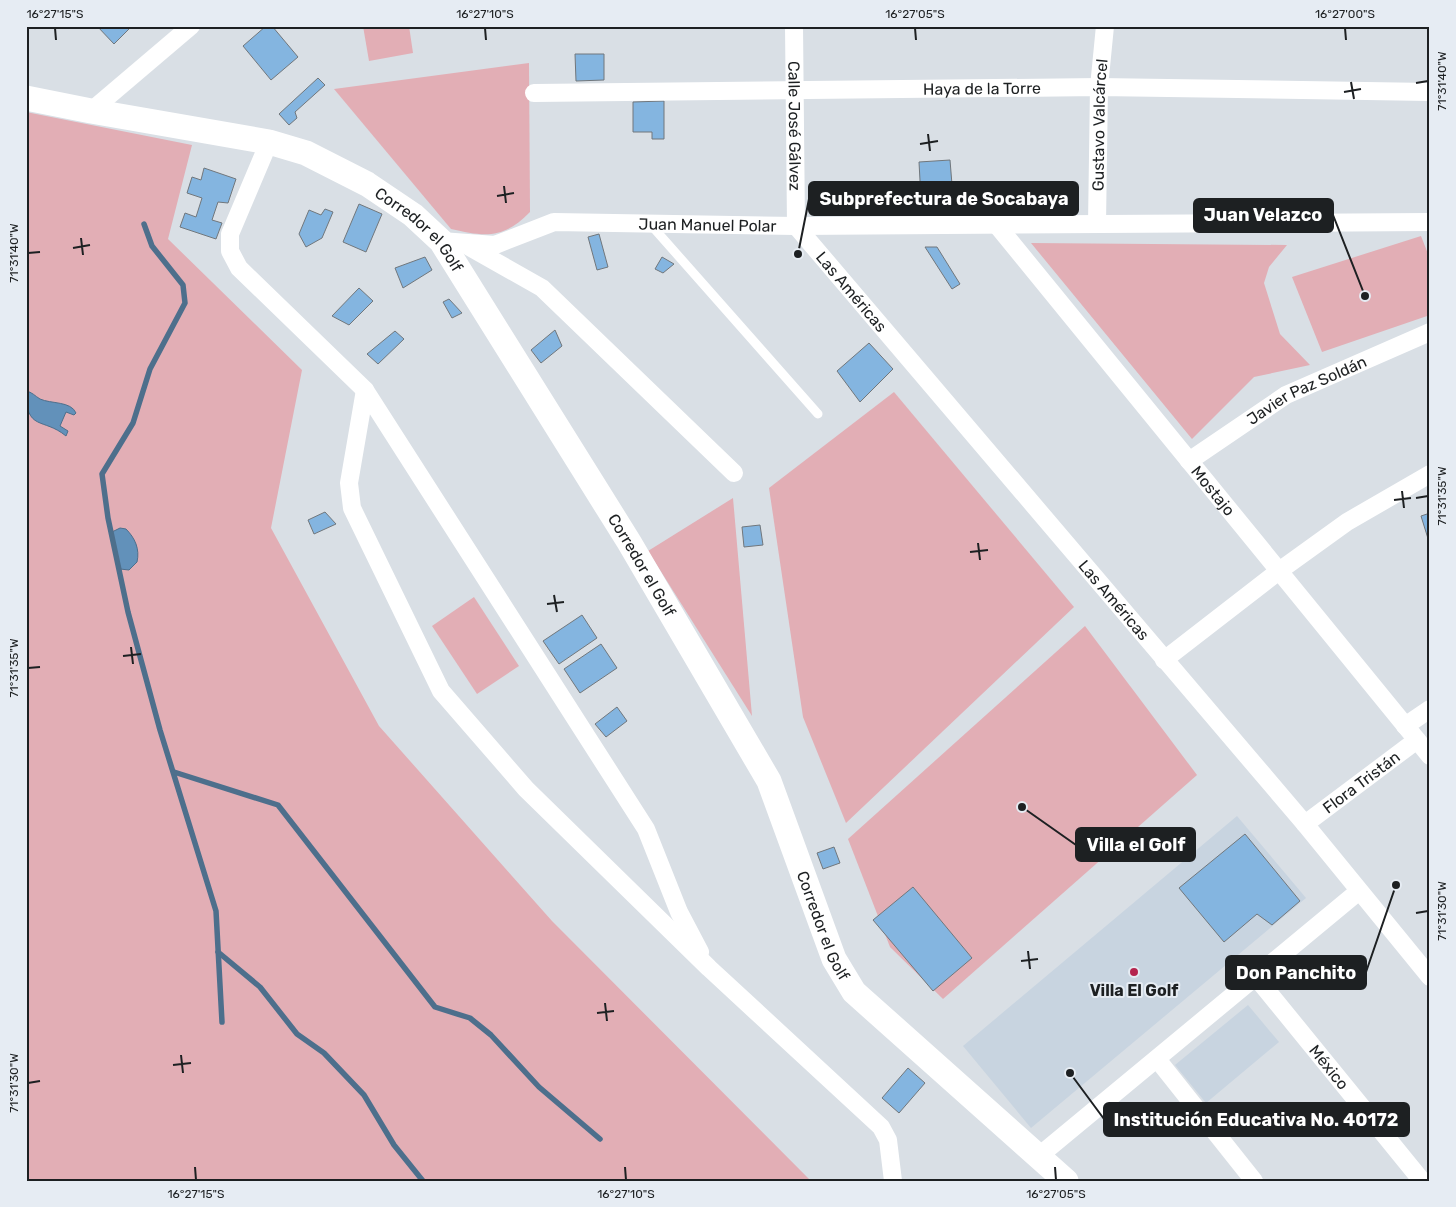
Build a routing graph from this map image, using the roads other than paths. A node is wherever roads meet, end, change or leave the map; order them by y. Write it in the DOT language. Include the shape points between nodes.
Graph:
graph roads {
  1 [pos="794,26"];
  2 [pos="1105,26"];
  3 [pos="187,27"];
  4 [pos="1098,87"];
  5 [pos="794,91"];
  6 [pos="1430,92"];
  7 [pos="534,93"];
  8 [pos="26,98"];
  9 [pos="91,111"];
  10 [pos="269,142"];
  11 [pos="1430,222"];
  12 [pos="650,223"];
  13 [pos="996,224"];
  14 [pos="1097,224"];
  15 [pos="796,226"];
  16 [pos="451,241"];
  17 [pos="1430,332"];
  18 [pos="366,390"];
  19 [pos="818,414"];
  20 [pos="1189,461"];
  21 [pos="734,473"];
  22 [pos="1430,474"];
  23 [pos="1279,571"];
  24 [pos="1164,660"];
  25 [pos="1430,709"];
  26 [pos="1405,726"];
  27 [pos="1417,740"];
  28 [pos="1430,756"];
  29 [pos="1305,824"];
  30 [pos="1359,891"];
  31 [pos="709,968"];
  32 [pos="1256,977"];
  33 [pos="1430,978"];
  34 [pos="1157,1059"];
  35 [pos="1039,1156"];
  36 [pos="893,1181"];
  37 [pos="1066,1181"];
  38 [pos="1254,1181"];
  39 [pos="1422,1181"];
  1 -- 5 [label="street, Calle José Gálvez"];
  2 -- 4 [label="street, Gustavo Valcárcel"];
  3 -- 9 [label="street"];
  4 -- 5 [label="street, Haya de la Torre"];
  4 -- 6 [label="street, Haya de la Torre"];
  4 -- 14 [label="street, Gustavo Valcárcel"];
  5 -- 7 [label="street, Haya de la Torre"];
  5 -- 15 [label="street, Calle José Gálvez"];
  8 -- 9 [label="street, Corredor el Golf"];
  9 -- 10 [label="street, Corredor el Golf"];
  10 -- 16 [label="street, Corredor el Golf" via="306,153 367,184"];
  10 -- 18 [label="street" via="230,234 230,251 239,268"];
  11 -- 14 [label="street, Juan Manuel Polar"];
  12 -- 15 [label="street, Juan Manuel Polar"];
  12 -- 16 [label="street, Juan Manuel Polar" via="554,222 495,245"];
  12 -- 19 [label="lane"];
  13 -- 14 [label="street, Juan Manuel Polar"];
  13 -- 15 [label="street, Juan Manuel Polar"];
  13 -- 20 [label="street, Mostajo"];
  15 -- 24 [label="street, Las Américas"];
  16 -- 21 [label="street" via="542,288"];
  16 -- 35 [label="street, Corredor el Golf" via="769,781 834,959 854,992"];
  17 -- 20 [label="street, Javier Paz Soldán" via="1286,395"];
  18 -- 31 [label="street" via="646,829 679,912"];
  18 -- 31 [label="street" via="349,483 352,508 441,691 526,789"];
  20 -- 23 [label="street, Mostajo"];
  22 -- 23 [label="street" via="1347,522"];
  23 -- 24 [label="street"];
  23 -- 26 [label="street, Mostajo"];
  24 -- 29 [label="street, Las Américas"];
  25 -- 26 [label="street"];
  26 -- 27 [label="street, Mostajo"];
  27 -- 28 [label="street, Mostajo"];
  27 -- 29 [label="street, Flora Tristán"];
  29 -- 30 [label="street, Las Américas"];
  30 -- 32 [label="street"];
  30 -- 33 [label="street, Las Américas"];
  31 -- 36 [label="street" via="881,1127 888,1140"];
  32 -- 34 [label="street"];
  32 -- 39 [label="street, México"];
  34 -- 35 [label="street"];
  34 -- 38 [label="street"];
  35 -- 37 [label="street, Corredor el Golf"];
}
